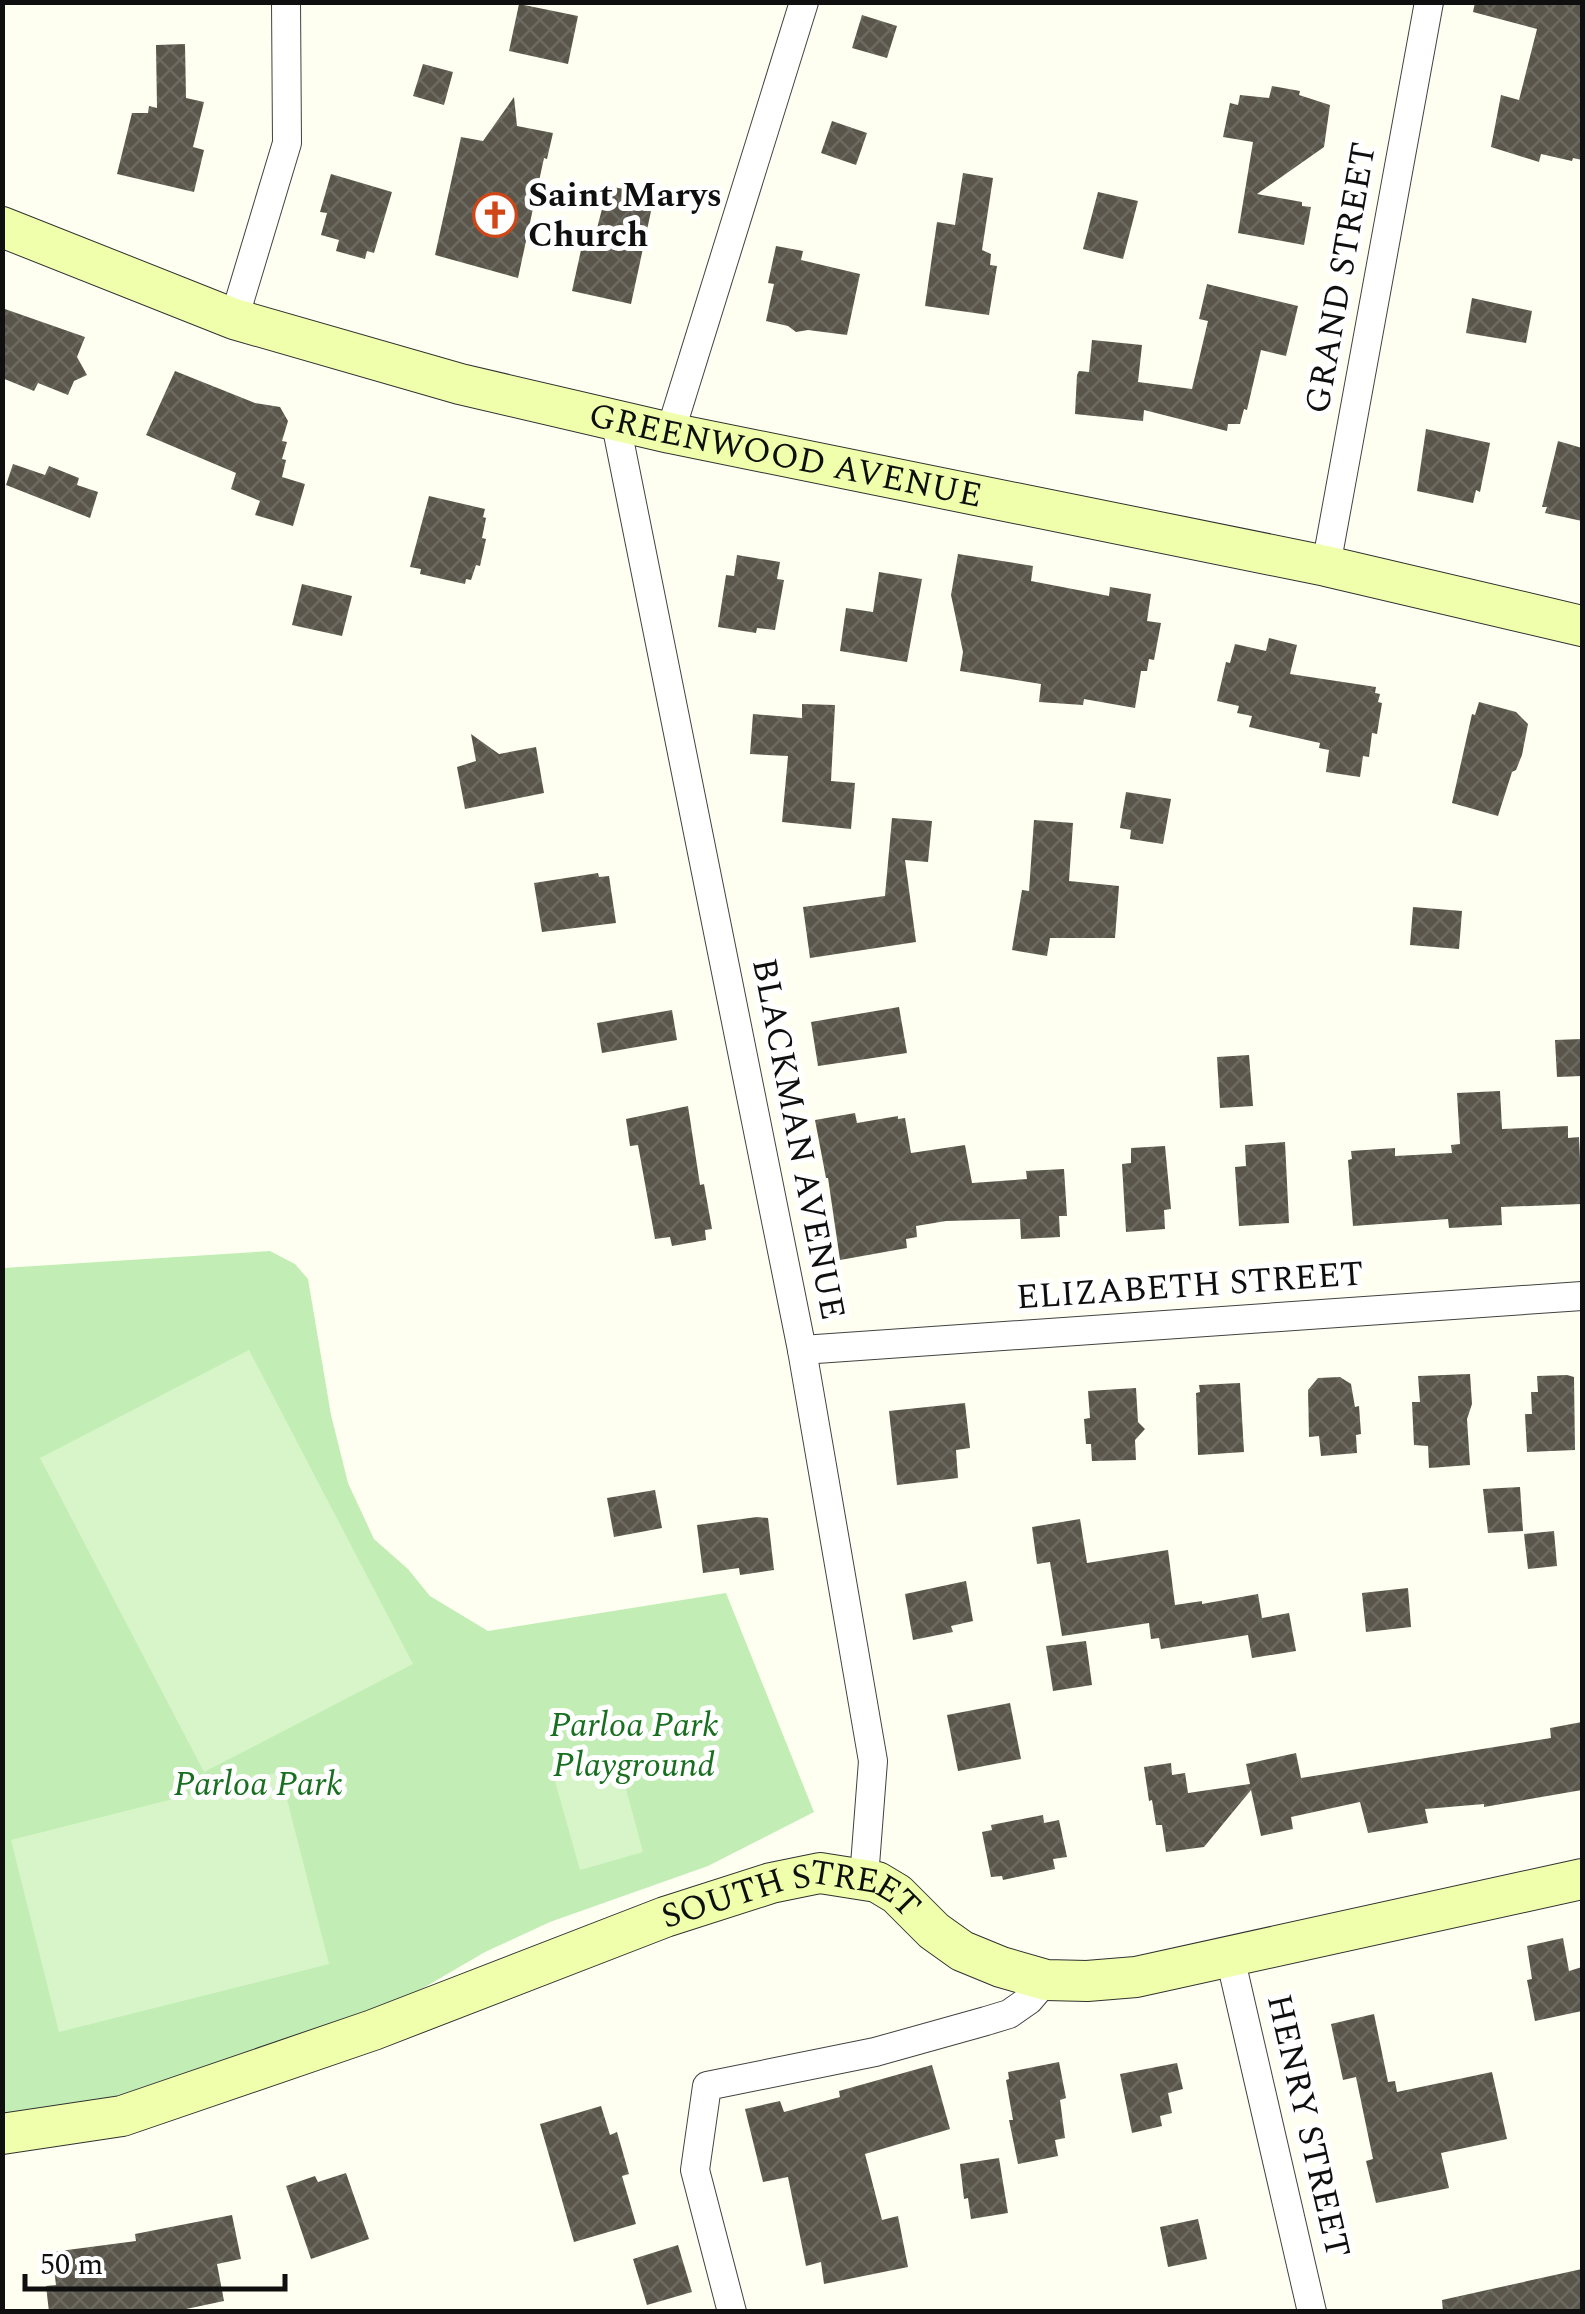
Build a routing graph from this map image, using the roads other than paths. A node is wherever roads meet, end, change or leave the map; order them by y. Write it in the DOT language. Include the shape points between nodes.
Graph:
graph roads {
  1 [pos="286,2"];
  2 [pos="804,2"];
  3 [pos="1429,2"];
  4 [pos="2,227"];
  5 [pos="234,320"];
  6 [pos="615,419"];
  7 [pos="670,433"];
  8 [pos="1326,566"];
  9 [pos="1582,626"];
  10 [pos="1582,1296"];
  11 [pos="802,1350"];
  12 [pos="864,1878"];
  13 [pos="1582,1879"];
  14 [pos="1230,1957"];
  15 [pos="1046,1980"];
  16 [pos="2,2134"];
  17 [pos="732,2312"];
  18 [pos="1312,2312"];
  1 -- 5 [label="street" via="287,142"];
  2 -- 7 [label="street"];
  3 -- 8 [label="street, GRAND STREET"];
  4 -- 5 [label="street, GREENWOOD AVENUE"];
  5 -- 6 [label="street, GREENWOOD AVENUE" via="460,384"];
  6 -- 7 [label="street, GREENWOOD AVENUE"];
  6 -- 11 [label="street, BLACKMAN AVENUE"];
  7 -- 8 [label="street, GREENWOOD AVENUE"];
  8 -- 9 [label="street, GREENWOOD AVENUE"];
  10 -- 11 [label="street, ELIZABETH STREET"];
  11 -- 12 [label="street, BLACKMAN AVENUE" via="873,1761"];
  12 -- 15 [label="street, SOUTH STREET" via="897,1894 962,1951"];
  12 -- 16 [label="street, SOUTH STREET" via="820,1873 771,1883 122,2116"];
  13 -- 14 [label="street, SOUTH STREET"];
  14 -- 15 [label="street, SOUTH STREET" via="1136,1977"];
  14 -- 18 [label="street, HENRY STREET"];
  15 -- 17 [label="street" via="1009,2014 875,2052 707,2086 694,2170"];
}
